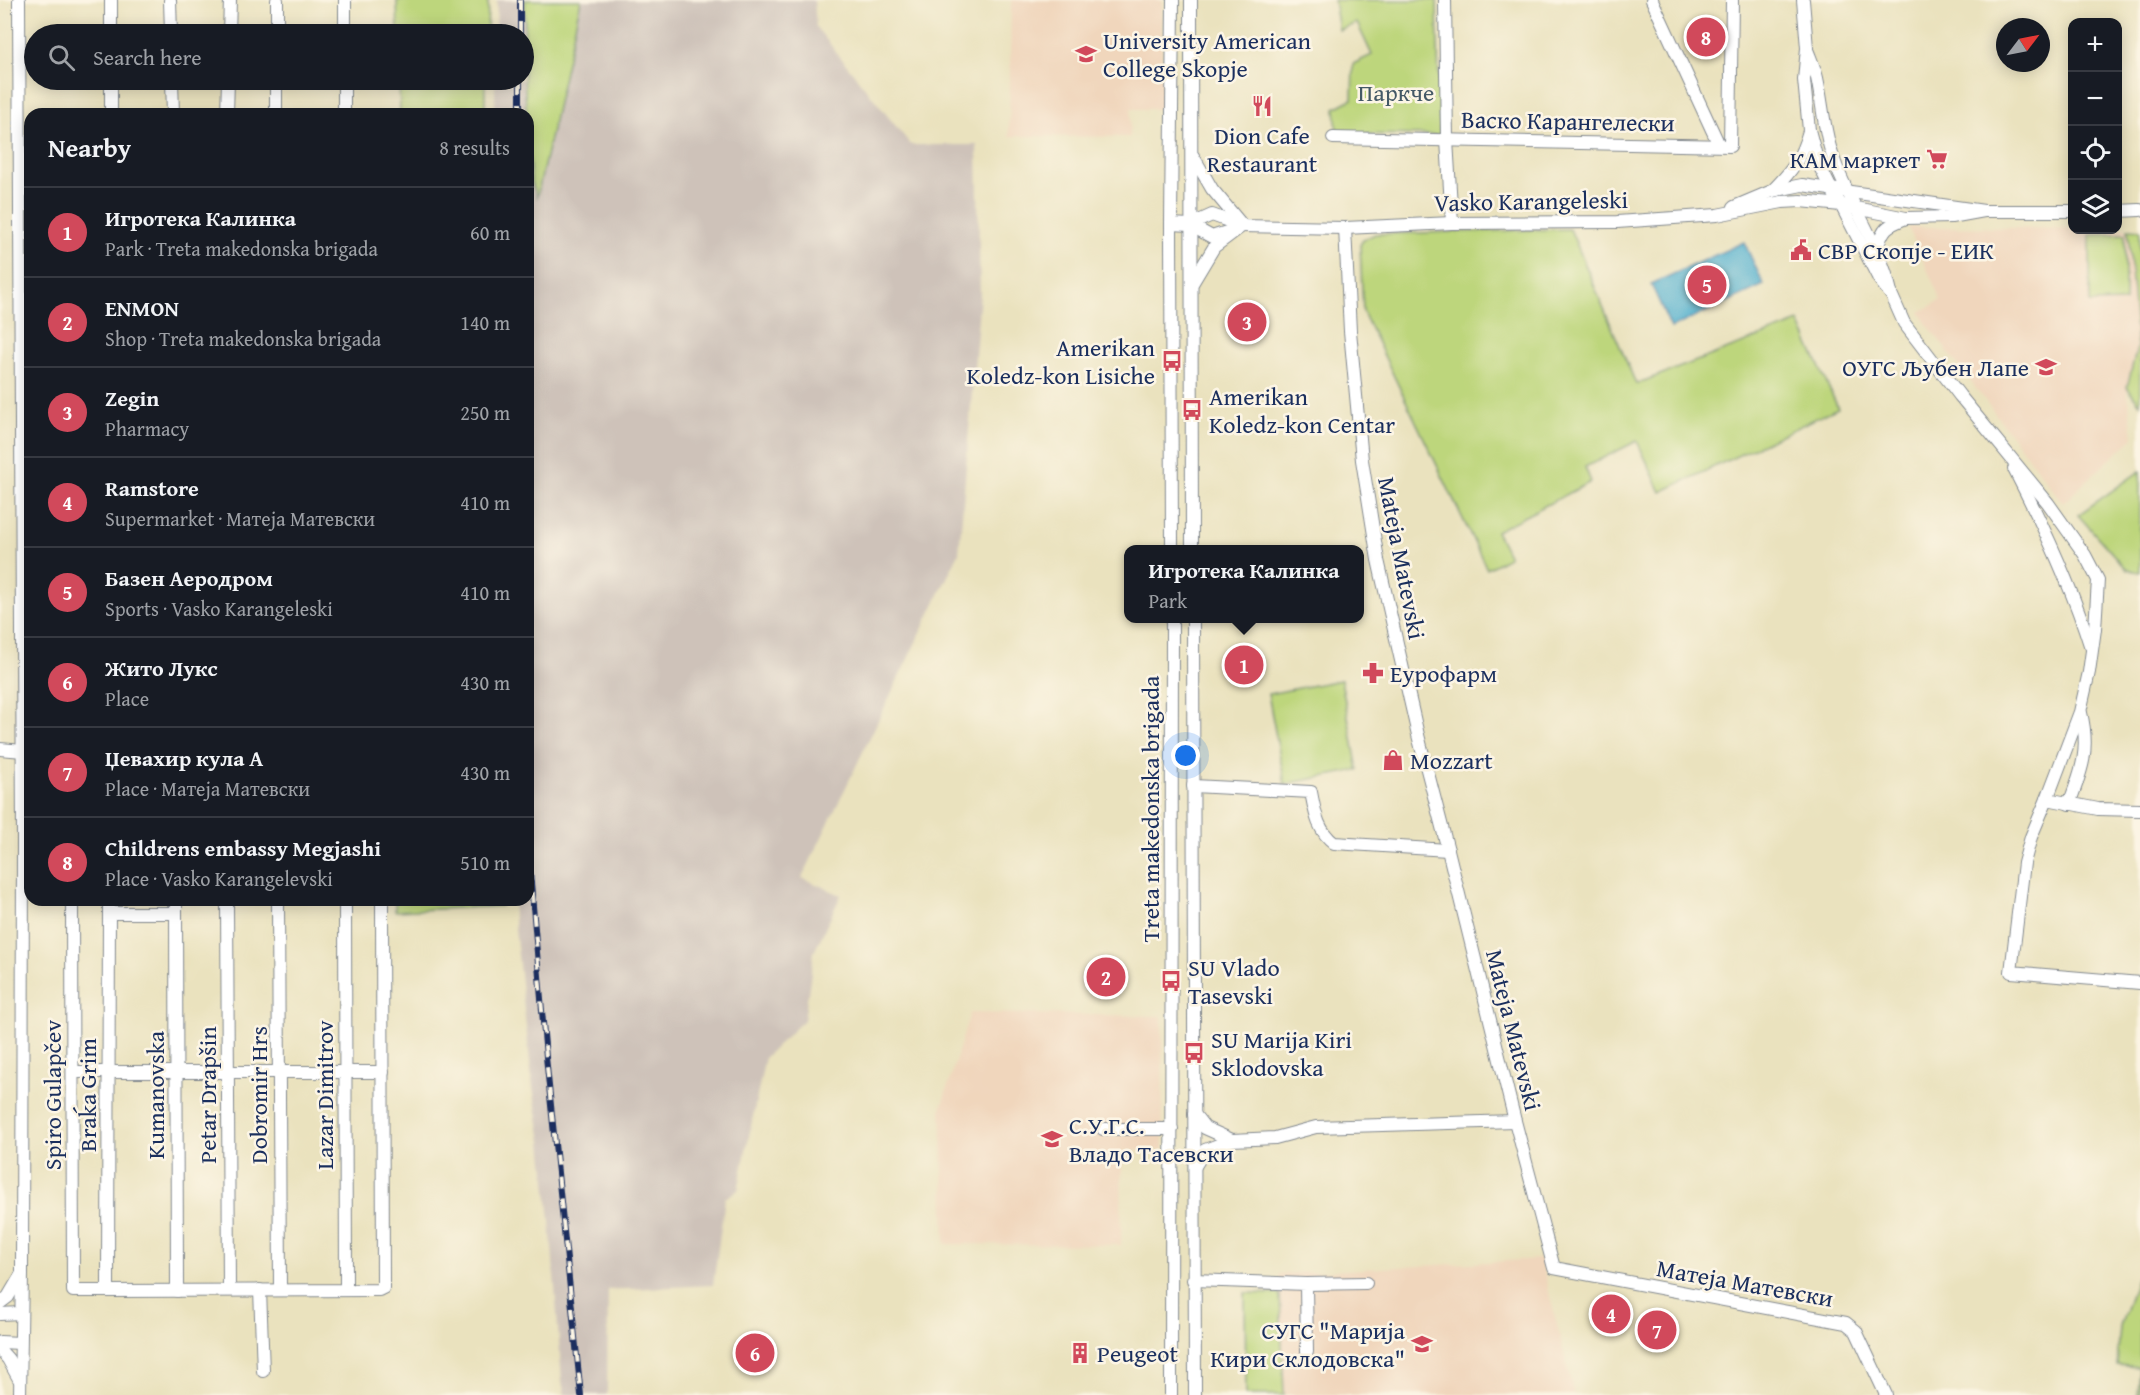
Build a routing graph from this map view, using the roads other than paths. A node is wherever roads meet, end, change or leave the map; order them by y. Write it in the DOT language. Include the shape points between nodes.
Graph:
graph roads {
  1 [pos="19,0"];
  2 [pos="111,0"];
  3 [pos="170,0"];
  4 [pos="230,0"];
  5 [pos="277,0"];
  6 [pos="345,0"];
  7 [pos="1173,0"];
  8 [pos="1191,0"];
  9 [pos="1445,0"];
  10 [pos="1652,0"];
  11 [pos="1732,0"];
  12 [pos="1803,0"];
  13 [pos="111,24"];
  14 [pos="171,24"];
  15 [pos="229,24"];
  16 [pos="277,24"];
  17 [pos="345,24"];
  18 [pos="1807,48"];
  19 [pos="111,90"];
  20 [pos="172,90"];
  21 [pos="228,90"];
  22 [pos="276,90"];
  23 [pos="344,90"];
  24 [pos="111,108"];
  25 [pos="173,108"];
  26 [pos="227,108"];
  27 [pos="276,108"];
  28 [pos="344,108"];
  29 [pos="1809,130"];
  30 [pos="1333,138"];
  31 [pos="1447,140"];
  32 [pos="1725,145"];
  33 [pos="1192,155"];
  34 [pos="1831,189"];
  35 [pos="1772,191"];
  36 [pos="1849,191"];
  37 [pos="1841,205"];
  38 [pos="1856,208"];
  39 [pos="2140,210"];
  40 [pos="1984,211"];
  41 [pos="2068,211"];
  42 [pos="2122,211"];
  43 [pos="1717,214"];
  44 [pos="1906,218"];
  45 [pos="1452,223"];
  46 [pos="1171,224"];
  47 [pos="1191,225"];
  48 [pos="1242,226"];
  49 [pos="1345,228"];
  50 [pos="1877,249"];
  51 [pos="1193,282"];
  52 [pos="1892,296"];
  53 [pos="24,315"];
  54 [pos="2001,445"];
  55 [pos="1172,545"];
  56 [pos="1192,545"];
  57 [pos="24,564"];
  58 [pos="1172,623"];
  59 [pos="1193,623"];
  60 [pos="2092,649"];
  61 [pos="2080,712"];
  62 [pos="0,749"];
  63 [pos="23,751"];
  64 [pos="24,774"];
  65 [pos="1193,786"];
  66 [pos="2047,799"];
  67 [pos="2069,804"];
  68 [pos="2140,810"];
  69 [pos="1449,850"];
  70 [pos="26,906"];
  71 [pos="72,906"];
  72 [pos="109,906"];
  73 [pos="176,906"];
  74 [pos="227,906"];
  75 [pos="278,906"];
  76 [pos="345,906"];
  77 [pos="382,906"];
  78 [pos="2140,983"];
  79 [pos="73,1072"];
  80 [pos="108,1072"];
  81 [pos="176,1072"];
  82 [pos="228,1072"];
  83 [pos="279,1072"];
  84 [pos="345,1072"];
  85 [pos="383,1072"];
  86 [pos="1194,1114"];
  87 [pos="1515,1121"];
  88 [pos="1103,1129"];
  89 [pos="1172,1129"];
  90 [pos="1232,1140"];
  91 [pos="1194,1168"];
  92 [pos="22,1274"];
  93 [pos="1193,1280"];
  94 [pos="1366,1283"];
  95 [pos="1306,1284"];
  96 [pos="229,1290"];
  97 [pos="260,1290"];
  98 [pos="280,1290"];
  99 [pos="346,1290"];
  100 [pos="108,1291"];
  101 [pos="177,1291"];
  102 [pos="0,1303"];
  103 [pos="21,1313"];
  104 [pos="0,1314"];
  105 [pos="0,1342"];
  106 [pos="20,1343"];
  107 [pos="0,1350"];
  108 [pos="1307,1352"];
  109 [pos="263,1371"];
  110 [pos="20,1380"];
  111 [pos="20,1395"];
  112 [pos="1171,1395"];
  113 [pos="1195,1395"];
  114 [pos="1886,1395"];
  1 -- 53 [label="street"];
  2 -- 13 [label="street"];
  3 -- 14 [label="street"];
  4 -- 15 [label="street"];
  5 -- 16 [label="street"];
  6 -- 17 [label="street"];
  7 -- 46 [label="street"];
  8 -- 33 [label="street"];
  9 -- 31 [label="street"];
  10 -- 32 [label="street"];
  11 -- 32 [label="street"];
  12 -- 18 [label="street"];
  18 -- 29 [label="street" via="1804,80"];
  18 -- 36 [label="street" via="1817,77 1833,159"];
  19 -- 24 [label="street"];
  20 -- 25 [label="street"];
  21 -- 26 [label="street"];
  22 -- 27 [label="street"];
  23 -- 28 [label="street"];
  29 -- 34 [label="street" via="1818,163"];
  29 -- 35 [label="street" via="1796,164"];
  30 -- 31 [label="street, Васко Карангелески"];
  31 -- 32 [label="street, Васко Карангелески"];
  31 -- 45 [label="street"];
  33 -- 47 [label="street"];
  33 -- 48 [label="street" via="1212,189"];
  34 -- 35 [label="street, Vasko Karangeleski" via="1802,185"];
  34 -- 36 [label="street, Vasko Karangeleski"];
  34 -- 37 [label="street"];
  35 -- 43 [label="street, Vasko Karangeleski"];
  36 -- 38 [label="street"];
  36 -- 40 [label="street, Vasko Karangeleski"];
  37 -- 38 [label="street, Vasko Karangeleski"];
  37 -- 43 [label="street, Vasko Karangeleski" via="1782,202"];
  37 -- 52 [label="street" via="1879,279"];
  38 -- 44 [label="street, Vasko Karangeleski"];
  38 -- 50 [label="street"];
  39 -- 42 [label="street"];
  40 -- 41 [label="street, Vasko Karangeleski"];
  40 -- 44 [label="street, Vasko Karangeleski" via="1951,217"];
  43 -- 45 [label="street, Vasko Karangeleski" via="1617,222"];
  44 -- 50 [label="street" via="1889,224"];
  45 -- 49 [label="street, Vasko Karangeleski"];
  46 -- 47 [label="street"];
  46 -- 55 [label="street"];
  47 -- 48 [label="street" via="1212,215"];
  47 -- 48 [label="street" via="1212,237"];
  47 -- 51 [label="street"];
  48 -- 49 [label="street"];
  48 -- 51 [label="street" via="1214,247"];
  49 -- 69 [label="street, Mateja Matevski" via="1350,331 1369,512 1418,735"];
  50 -- 52 [label="street"];
  51 -- 56 [label="street"];
  52 -- 54 [label="street" via="1905,324"];
  54 -- 60 [label="street" via="2037,513"];
  54 -- 60 [label="street" via="2048,503 2096,574"];
  57 -- 63 [label="street"];
  58 -- 89 [label="street, Treta makedonska brigada"];
  59 -- 65 [label="street, Treta makedonska brigada"];
  60 -- 61 [label="street"];
  61 -- 66 [label="street"];
  61 -- 67 [label="street" via="2086,743 2084,764"];
  62 -- 63 [label="street"];
  63 -- 64 [label="street"];
  65 -- 69 [label="street" via="1311,792 1317,821 1334,843"];
  65 -- 86 [label="street, Treta makedonska brigada"];
  66 -- 67 [label="street"];
  66 -- 78 [label="street" via="2024,863 2011,972"];
  67 -- 68 [label="street"];
  69 -- 87 [label="street, Mateja Matevski"];
  70 -- 92 [label="street"];
  71 -- 79 [label="street, Spiro Gulapčev"];
  72 -- 73 [label="street"];
  72 -- 80 [label="street, Braḱa Grim"];
  73 -- 81 [label="street, Kumanovska"];
  74 -- 82 [label="street, Petar Drapšin"];
  75 -- 83 [label="street, Dobromir Hrs"];
  76 -- 84 [label="street, Lazar Dimitrov"];
  77 -- 85 [label="street"];
  79 -- 80 [label="street"];
  79 -- 100 [label="street, Spiro Gulapčev" via="73,1291"];
  80 -- 81 [label="street"];
  80 -- 100 [label="street, Braḱa Grim"];
  81 -- 82 [label="street"];
  81 -- 101 [label="street, Kumanovska"];
  82 -- 83 [label="street"];
  82 -- 96 [label="street, Petar Drapšin"];
  83 -- 84 [label="street"];
  83 -- 98 [label="street, Dobromir Hrs"];
  84 -- 85 [label="street"];
  84 -- 99 [label="street, Lazar Dimitrov"];
  85 -- 99 [label="street" via="383,1287"];
  86 -- 90 [label="street" via="1205,1128"];
  86 -- 91 [label="street, Treta makedonska brigada"];
  87 -- 90 [label="street" via="1327,1126 1275,1138"];
  87 -- 114 [label="street, Mateja Matevski" via="1554,1268 1846,1323 1856,1331"];
  88 -- 89 [label="street"];
  89 -- 112 [label="street, Treta makedonska brigada"];
  90 -- 91 [label="street" via="1205,1150"];
  91 -- 93 [label="street, Treta makedonska brigada"];
  92 -- 102 [label="street"];
  92 -- 103 [label="street"];
  93 -- 95 [label="street"];
  93 -- 113 [label="street, Treta makedonska brigada"];
  94 -- 95 [label="street"];
  95 -- 108 [label="street"];
  96 -- 97 [label="street"];
  96 -- 101 [label="street"];
  97 -- 98 [label="street"];
  97 -- 109 [label="street"];
  98 -- 99 [label="street"];
  100 -- 101 [label="street"];
  103 -- 104 [label="street"];
  103 -- 106 [label="street"];
  105 -- 106 [label="street"];
  106 -- 110 [label="street"];
  107 -- 110 [label="street"];
  110 -- 111 [label="street"];
}
